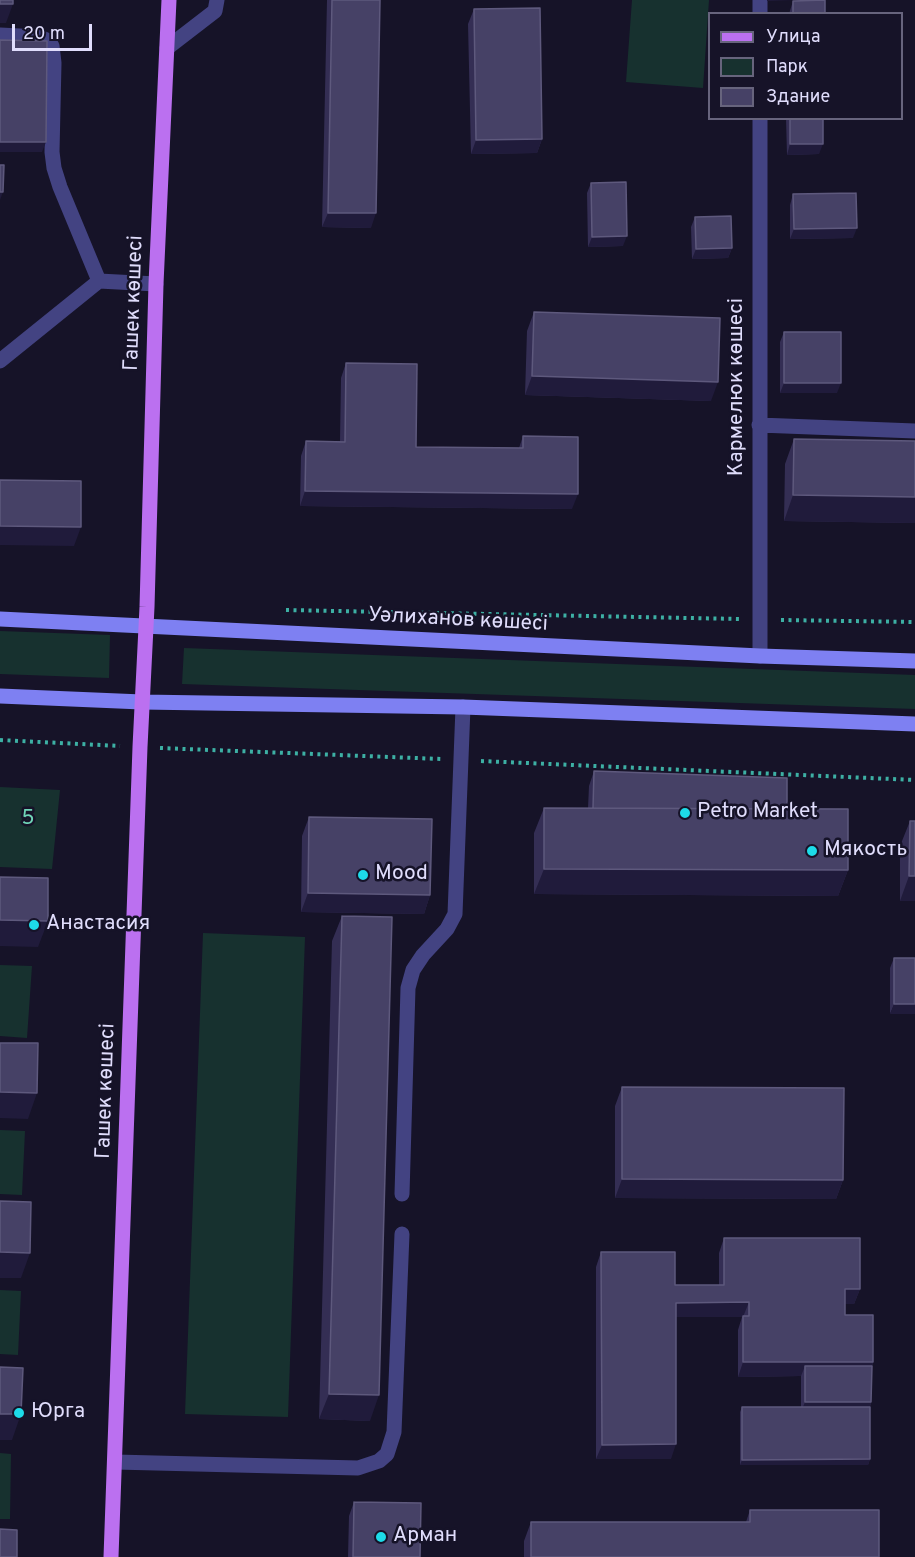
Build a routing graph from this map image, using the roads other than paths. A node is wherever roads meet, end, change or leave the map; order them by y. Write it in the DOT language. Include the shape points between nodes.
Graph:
graph roads {
  1 [pos="169,0"];
  2 [pos="217,0"];
  3 [pos="0,35"];
  4 [pos="167,48"];
  5 [pos="760,120"];
  6 [pos="99,281"];
  7 [pos="156,284"];
  8 [pos="0,362"];
  9 [pos="759,425"];
  10 [pos="915,431"];
  11 [pos="0,619"];
  12 [pos="146,627"];
  13 [pos="760,656"];
  14 [pos="915,661"];
  15 [pos="0,696"];
  16 [pos="142,702"];
  17 [pos="463,707"];
  18 [pos="915,724"];
  19 [pos="402,1194"];
  20 [pos="402,1234"];
  21 [pos="115,1462"];
  22 [pos="111,1557"];
  1 -- 4 [label="main road, Гашек көшесі"];
  2 -- 4 [label="lane" via="215,11"];
  3 -- 6 [label="lane" via="40,37 52,46 54,168"];
  4 -- 7 [label="main road, Гашек көшесі"];
  5 -- 9 [label="lane, Кармелюк көшесі"];
  6 -- 7 [label="lane"];
  6 -- 8 [label="lane"];
  7 -- 12 [label="main road, Гашек көшесі"];
  9 -- 10 [label="lane"];
  9 -- 13 [label="lane, Кармелюк көшесі"];
  11 -- 12 [label="main road, Уәлиханов көшесі"];
  12 -- 13 [label="main road, Уәлиханов көшесі"];
  12 -- 16 [label="main road, Гашек көшесі"];
  13 -- 14 [label="main road, Уәлиханов көшесі"];
  15 -- 16 [label="main road"];
  16 -- 17 [label="main road"];
  16 -- 21 [label="main road, Гашек көшесі"];
  17 -- 18 [label="main road"];
  17 -- 19 [label="lane" via="455,914 413,970 408,988"];
  20 -- 21 [label="lane" via="394,1432 387,1454 380,1461 358,1468"];
  21 -- 22 [label="main road, Гашек көшесі"];
}
